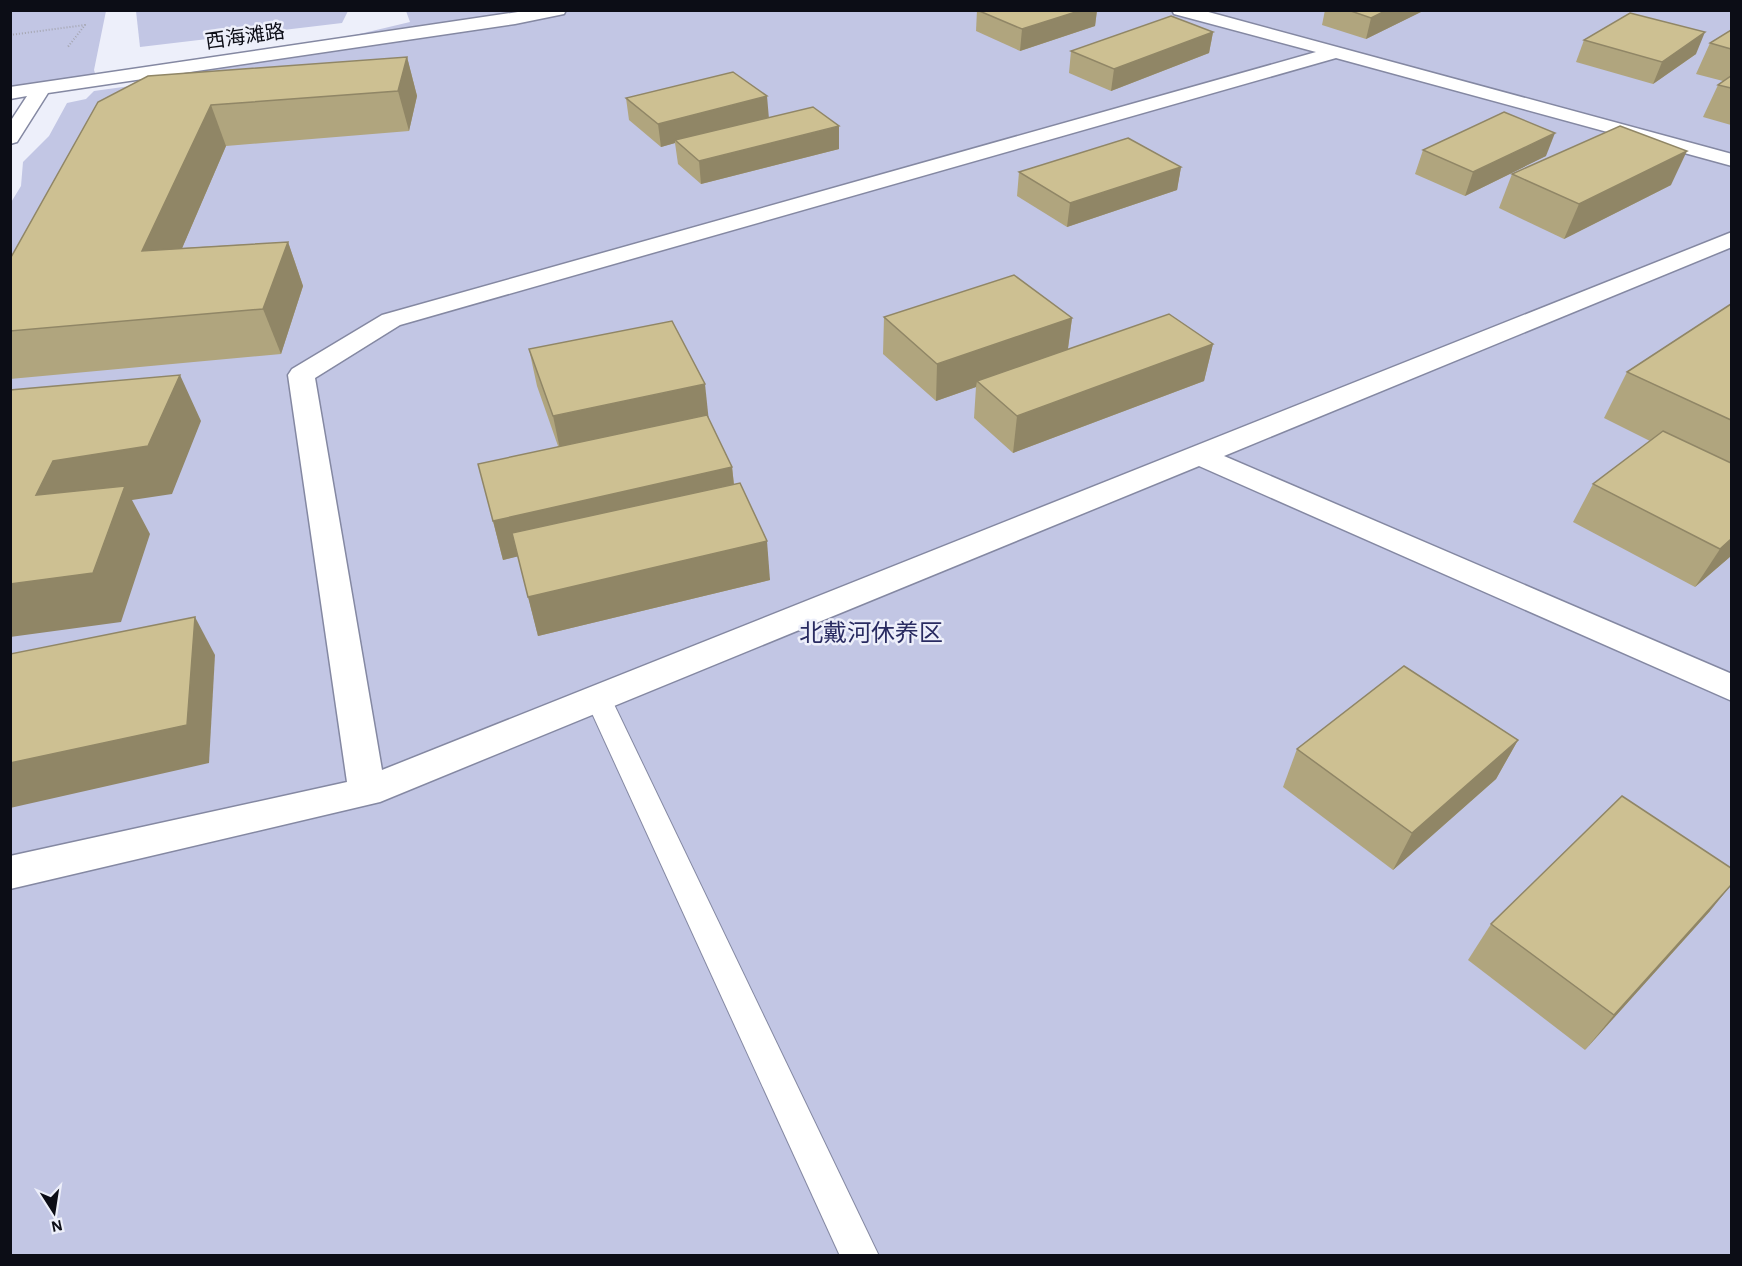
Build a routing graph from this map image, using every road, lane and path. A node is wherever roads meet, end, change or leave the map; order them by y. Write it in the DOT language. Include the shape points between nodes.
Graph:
graph roads {
  1 [pos="558,10"];
  2 [pos="1180,10"];
  3 [pos="10,35"];
  4 [pos="1337,52"];
  5 [pos="41,89"];
  6 [pos="10,93"];
  7 [pos="10,138"];
  8 [pos="1731,160"];
  9 [pos="1731,239"];
  10 [pos="1198,455"];
  11 [pos="1731,688"];
  12 [pos="598,698"];
  13 [pos="367,792"];
  14 [pos="10,873"];
  15 [pos="860,1256"];
  1 -- 5 [label="street, 西海滩路" via="515,20"];
  2 -- 4 [label="street"];
  3 -- 5 [label="path" via="85,25 45,76"];
  4 -- 8 [label="street"];
  4 -- 13 [label="street" via="391,320 301,375"];
  5 -- 6 [label="street, 西海滩路"];
  5 -- 7 [label="street"];
  9 -- 10 [label="street"];
  10 -- 11 [label="street"];
  10 -- 12 [label="street"];
  12 -- 13 [label="street"];
  12 -- 15 [label="lane"];
  13 -- 14 [label="street"];
}
